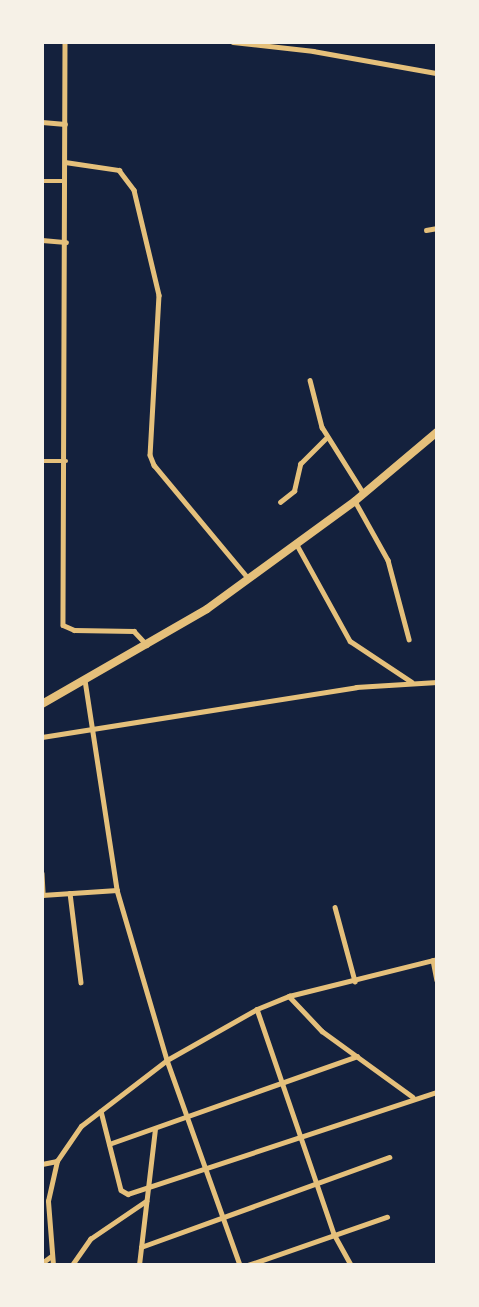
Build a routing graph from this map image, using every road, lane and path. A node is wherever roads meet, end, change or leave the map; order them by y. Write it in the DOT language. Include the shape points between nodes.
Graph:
graph roads {
  1 [pos="65,42"];
  2 [pos="233,42"];
  3 [pos="437,74"];
  4 [pos="42,122"];
  5 [pos="65,124"];
  6 [pos="65,162"];
  7 [pos="42,181"];
  8 [pos="64,181"];
  9 [pos="437,228"];
  10 [pos="426,230"];
  11 [pos="42,240"];
  12 [pos="66,242"];
  13 [pos="310,380"];
  14 [pos="437,432"];
  15 [pos="327,437"];
  16 [pos="42,461"];
  17 [pos="66,461"];
  18 [pos="364,494"];
  19 [pos="355,501"];
  20 [pos="280,502"];
  21 [pos="296,543"];
  22 [pos="248,578"];
  23 [pos="409,639"];
  24 [pos="147,645"];
  25 [pos="85,680"];
  26 [pos="412,682"];
  27 [pos="437,682"];
  28 [pos="42,704"];
  29 [pos="92,726"];
  30 [pos="42,736"];
  31 [pos="42,873"];
  32 [pos="117,890"];
  33 [pos="70,893"];
  34 [pos="43,895"];
  35 [pos="335,907"];
  36 [pos="435,959"];
  37 [pos="437,980"];
  38 [pos="355,981"];
  39 [pos="81,982"];
  40 [pos="289,996"];
  41 [pos="257,1009"];
  42 [pos="357,1056"];
  43 [pos="167,1060"];
  44 [pos="283,1083"];
  45 [pos="437,1092"];
  46 [pos="413,1097"];
  47 [pos="101,1111"];
  48 [pos="187,1116"];
  49 [pos="155,1129"];
  50 [pos="302,1136"];
  51 [pos="109,1144"];
  52 [pos="389,1157"];
  53 [pos="57,1161"];
  54 [pos="42,1164"];
  55 [pos="206,1169"];
  56 [pos="319,1185"];
  57 [pos="147,1188"];
  58 [pos="146,1201"];
  59 [pos="387,1217"];
  60 [pos="224,1218"];
  61 [pos="334,1234"];
  62 [pos="141,1247"];
  63 [pos="50,1257"];
  64 [pos="42,1263"];
  65 [pos="53,1265"];
  66 [pos="72,1265"];
  67 [pos="139,1265"];
  68 [pos="240,1265"];
  69 [pos="248,1265"];
  70 [pos="351,1265"];
  1 -- 5 [label="street"];
  2 -- 3 [label="street" via="313,51"];
  4 -- 5 [label="street"];
  5 -- 6 [label="street"];
  6 -- 8 [label="street"];
  6 -- 22 [label="street" via="111,166 124,173 134,190 159,295 150,455 154,465"];
  7 -- 8 [label="street"];
  8 -- 12 [label="street"];
  9 -- 10 [label="street"];
  11 -- 12 [label="street"];
  12 -- 17 [label="street"];
  13 -- 15 [label="street" via="318,418"];
  14 -- 18 [label="main road"];
  15 -- 18 [label="street"];
  15 -- 20 [label="street" via="300,464 294,492"];
  16 -- 17 [label="street"];
  17 -- 24 [label="street" via="63,624 74,630 134,631"];
  18 -- 19 [label="main road"];
  19 -- 21 [label="main road"];
  19 -- 23 [label="street" via="388,560"];
  21 -- 22 [label="main road"];
  21 -- 26 [label="street" via="350,641"];
  22 -- 24 [label="main road"];
  24 -- 25 [label="main road"];
  25 -- 28 [label="main road"];
  25 -- 29 [label="street"];
  26 -- 27 [label="street"];
  26 -- 29 [label="street"];
  29 -- 30 [label="street"];
  29 -- 32 [label="street"];
  31 -- 34 [label="street"];
  32 -- 33 [label="street"];
  32 -- 43 [label="street"];
  33 -- 34 [label="street"];
  33 -- 39 [label="street"];
  35 -- 38 [label="street"];
  36 -- 37 [label="street"];
  36 -- 38 [label="street"];
  38 -- 40 [label="street"];
  40 -- 41 [label="street"];
  40 -- 42 [label="street" via="322,1031"];
  41 -- 43 [label="street"];
  41 -- 44 [label="street"];
  42 -- 44 [label="street"];
  42 -- 46 [label="street"];
  43 -- 47 [label="street"];
  43 -- 48 [label="street"];
  44 -- 48 [label="street"];
  44 -- 50 [label="street"];
  45 -- 46 [label="street"];
  46 -- 50 [label="street"];
  47 -- 51 [label="street"];
  47 -- 53 [label="street" via="67,1141"];
  48 -- 49 [label="street"];
  48 -- 55 [label="street"];
  49 -- 51 [label="street"];
  49 -- 57 [label="street"];
  50 -- 55 [label="street"];
  50 -- 56 [label="street"];
  51 -- 57 [label="street" via="124,1193"];
  52 -- 56 [label="street"];
  53 -- 54 [label="street"];
  53 -- 63 [label="street" via="48,1201"];
  55 -- 57 [label="street"];
  55 -- 60 [label="street"];
  56 -- 60 [label="street"];
  56 -- 61 [label="street"];
  57 -- 58 [label="street"];
  58 -- 62 [label="street"];
  58 -- 66 [label="street" via="90,1239"];
  59 -- 61 [label="street"];
  60 -- 62 [label="street"];
  60 -- 68 [label="street"];
  61 -- 69 [label="street"];
  61 -- 70 [label="street"];
  62 -- 67 [label="street"];
  63 -- 64 [label="street"];
  63 -- 65 [label="street"];
}
